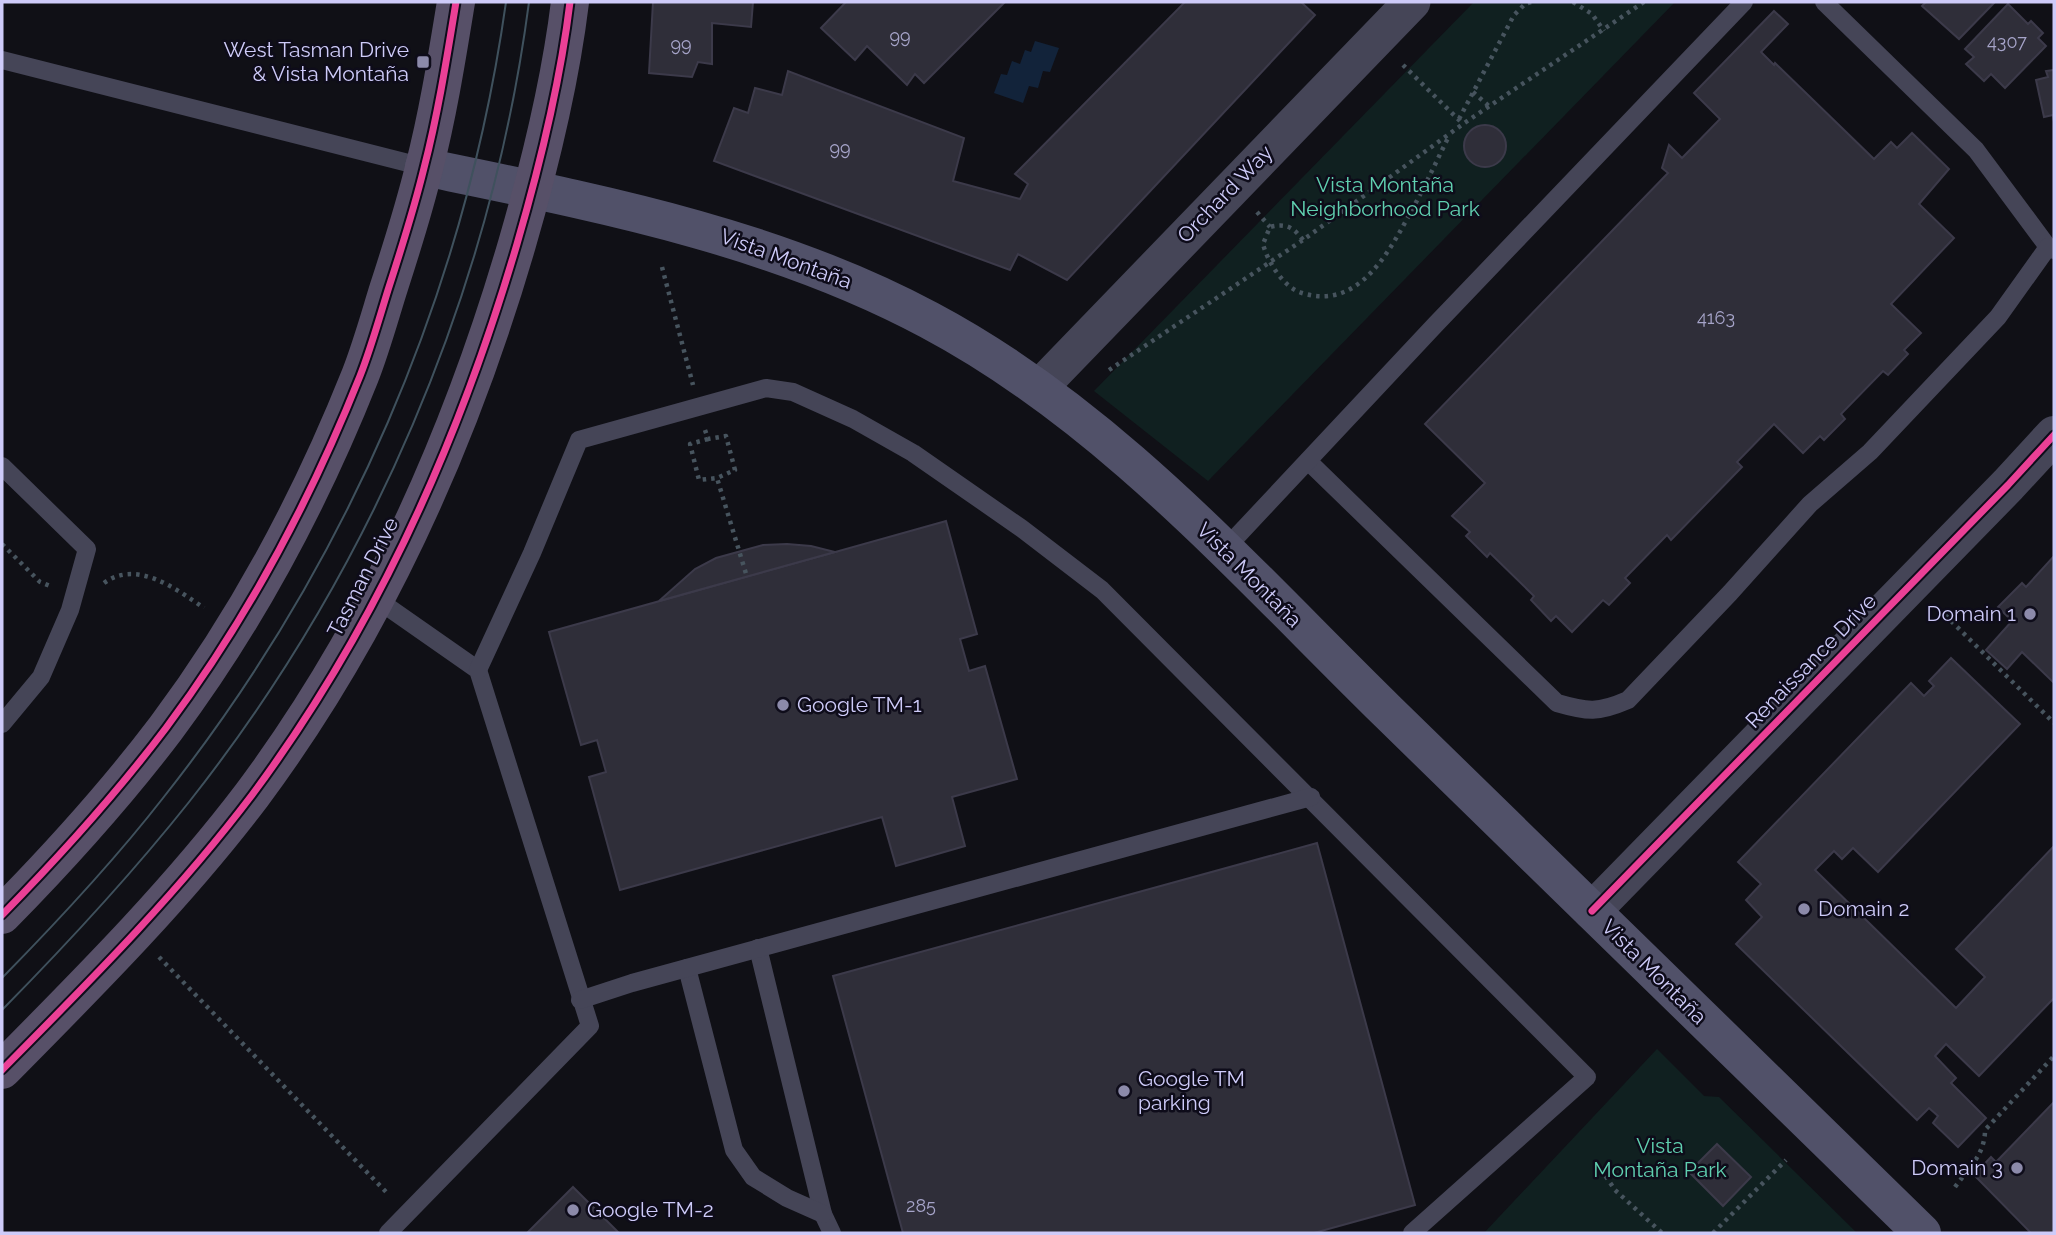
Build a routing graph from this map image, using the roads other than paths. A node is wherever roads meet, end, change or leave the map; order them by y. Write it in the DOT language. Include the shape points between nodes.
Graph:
graph roads {
  1 [pos="456,2"];
  2 [pos="570,2"];
  3 [pos="1412,2"];
  4 [pos="1744,2"];
  5 [pos="1824,2"];
  6 [pos="2,60"];
  7 [pos="424,167"];
  8 [pos="533,190"];
  9 [pos="2051,249"];
  10 [pos="1040,387"];
  11 [pos="2054,435"];
  12 [pos="1308,461"];
  13 [pos="2,466"];
  14 [pos="1225,549"];
  15 [pos="375,598"];
  16 [pos="478,670"];
  17 [pos="2,724"];
  18 [pos="1311,797"];
  19 [pos="1592,911"];
  20 [pos="2,915"];
  21 [pos="758,948"];
  22 [pos="687,968"];
  23 [pos="580,1000"];
  24 [pos="2,1070"];
  25 [pos="823,1214"];
  26 [pos="387,1233"];
  27 [pos="832,1233"];
  28 [pos="1412,1233"];
  29 [pos="1922,1233"];
  1 -- 7 [label="main road"];
  2 -- 8 [label="main road, Tasman Drive"];
  3 -- 10 [label="street, Orchard Way"];
  4 -- 12 [label="lane"];
  5 -- 9 [label="lane" via="1976,150"];
  6 -- 7 [label="lane"];
  7 -- 8 [label="main road, Vista Montaña"];
  7 -- 20 [label="main road" via="361,374 320,470 269,565 166,727 100,809"];
  8 -- 10 [label="main road, Vista Montaña" via="666,219 803,262 933,321"];
  8 -- 15 [label="main road, Tasman Drive" via="486,345 453,431"];
  9 -- 12 [label="lane" via="1998,317 1870,452 1810,505 1628,700 1608,708 1585,711 1557,703"];
  10 -- 14 [label="main road, Vista Montaña"];
  11 -- 19 [label="street, Renaissance Drive"];
  12 -- 14 [label="lane"];
  13 -- 17 [label="lane" via="88,549 41,677"];
  14 -- 19 [label="main road, Vista Montaña"];
  15 -- 16 [label="lane"];
  15 -- 24 [label="main road, Tasman Drive" via="314,703 252,794 185,878"];
  16 -- 18 [label="lane" via="579,440 765,388 793,391 913,453 1102,590"];
  16 -- 23 [label="lane"];
  18 -- 21 [label="lane"];
  18 -- 28 [label="lane" via="1587,1077"];
  19 -- 29 [label="main road, Vista Montaña"];
  21 -- 22 [label="lane"];
  21 -- 25 [label="lane"];
  22 -- 23 [label="lane"];
  22 -- 25 [label="lane" via="734,1150 753,1177"];
  23 -- 26 [label="lane" via="590,1026"];
  25 -- 27 [label="lane"];
}
